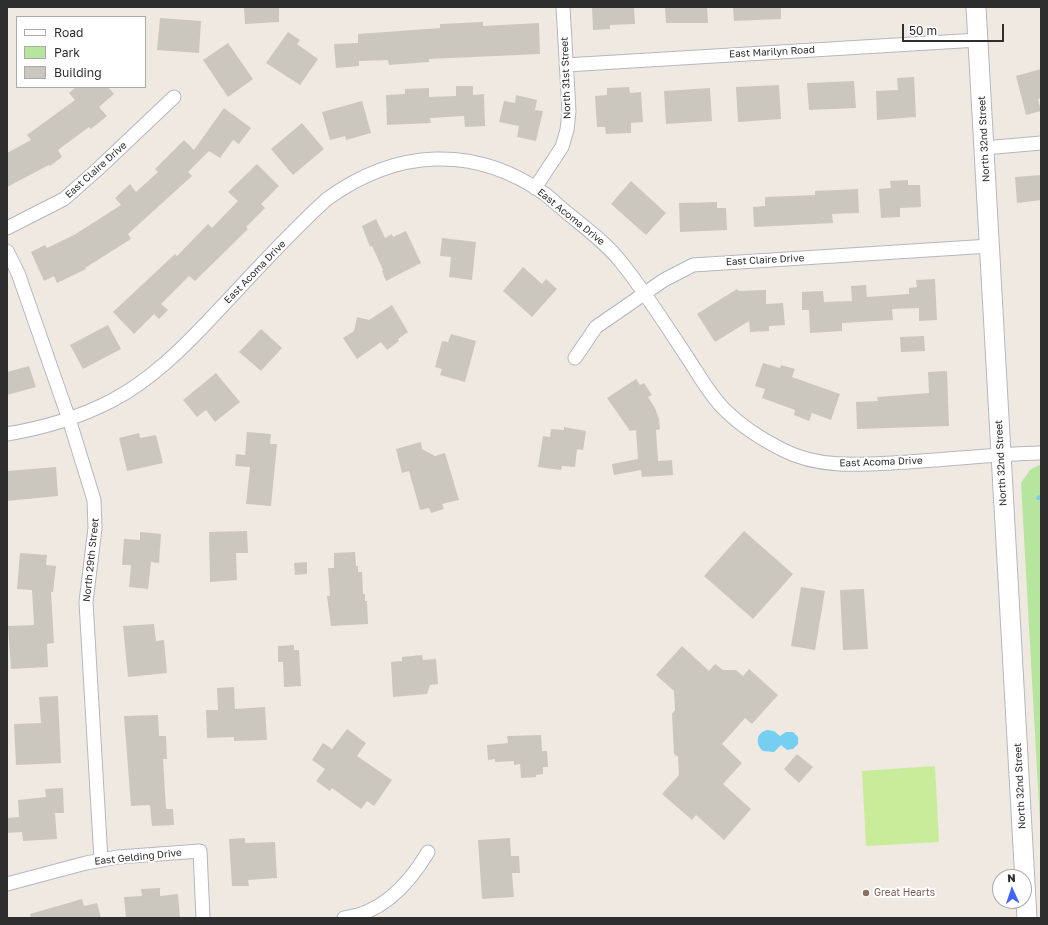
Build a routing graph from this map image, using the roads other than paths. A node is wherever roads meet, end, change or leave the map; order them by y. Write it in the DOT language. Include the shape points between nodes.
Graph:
graph roads {
  1 [pos="563,7"];
  2 [pos="976,7"];
  3 [pos="978,40"];
  4 [pos="566,65"];
  5 [pos="174,97"];
  6 [pos="1041,143"];
  7 [pos="984,148"];
  8 [pos="535,188"];
  9 [pos="7,228"];
  10 [pos="990,246"];
  11 [pos="7,251"];
  12 [pos="644,293"];
  13 [pos="575,358"];
  14 [pos="69,419"];
  15 [pos="7,434"];
  16 [pos="1041,453"];
  17 [pos="1000,456"];
  18 [pos="428,852"];
  19 [pos="101,860"];
  20 [pos="7,884"];
  21 [pos="203,918"];
  22 [pos="344,918"];
  23 [pos="1027,918"];
  1 -- 4 [label="street, North 31st Street"];
  2 -- 3 [label="main road, North 32nd Street"];
  3 -- 4 [label="street, East Marilyn Road"];
  3 -- 7 [label="main road, North 32nd Street"];
  4 -- 8 [label="street, North 31st Street" via="569,111 567,130 562,147"];
  5 -- 9 [label="street, East Claire Drive" via="64,199"];
  6 -- 7 [label="street"];
  7 -- 10 [label="main road, North 32nd Street"];
  8 -- 12 [label="street, East Acoma Drive" via="605,245"];
  8 -- 14 [label="street, East Acoma Drive" via="501,170 457,159 414,160 376,170 344,187 316,209 191,339 158,369 112,401"];
  10 -- 12 [label="street, East Claire Drive" via="708,263 682,269"];
  10 -- 17 [label="main road, North 32nd Street"];
  11 -- 14 [label="street, North 29th Street" via="18,273"];
  12 -- 13 [label="street, East Claire Drive" via="596,327"];
  12 -- 17 [label="street, East Acoma Drive" via="722,407 755,435 785,452 806,459 848,465"];
  14 -- 15 [label="street, East Acoma Drive" via="33,430"];
  14 -- 19 [label="street, North 29th Street" via="92,489 96,513 86,602"];
  16 -- 17 [label="street, East Acoma Drive"];
  17 -- 23 [label="main road, North 32nd Street"];
  18 -- 22 [label="street" via="415,874 396,894 372,910"];
  19 -- 20 [label="street, East Gelding Drive"];
  19 -- 21 [label="street, East Gelding Drive" via="200,851"];
}
